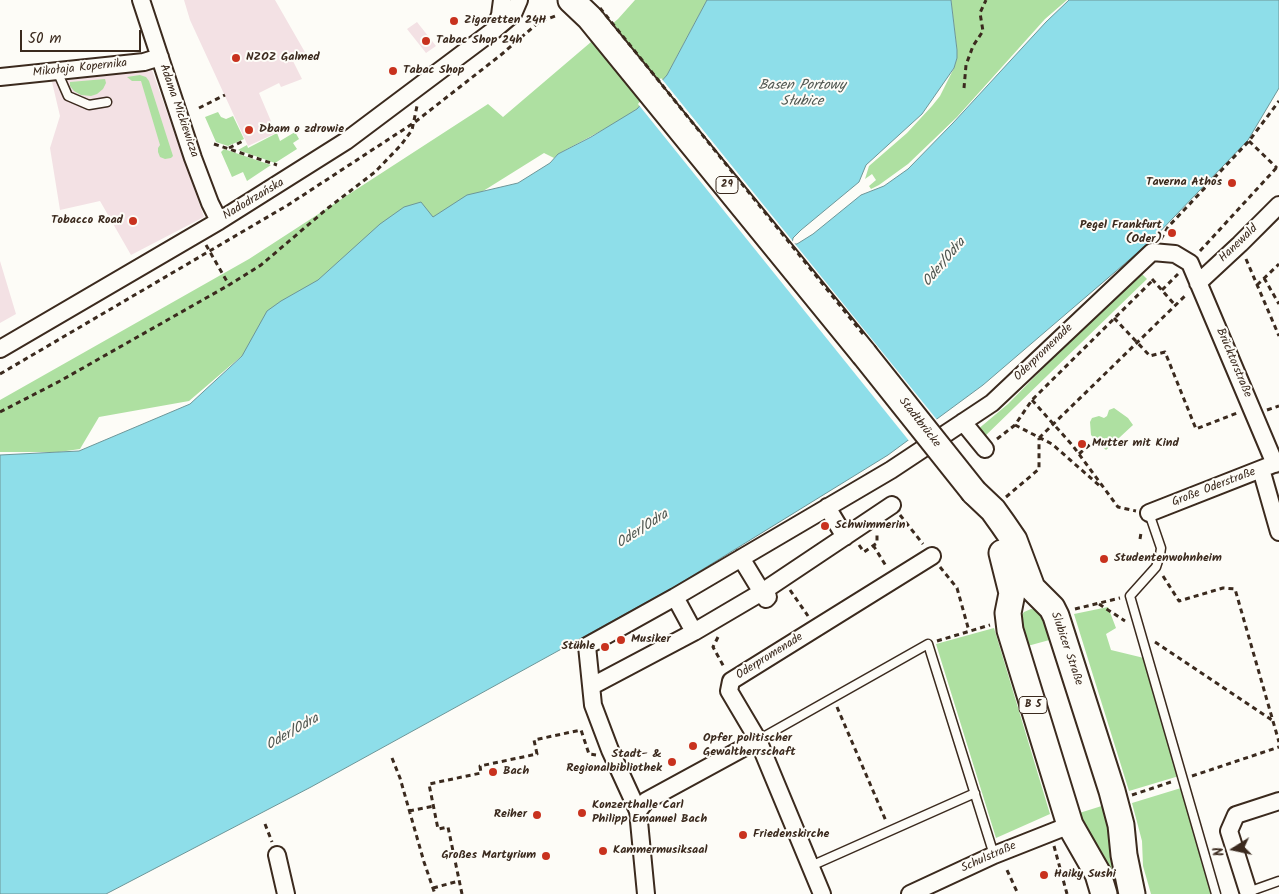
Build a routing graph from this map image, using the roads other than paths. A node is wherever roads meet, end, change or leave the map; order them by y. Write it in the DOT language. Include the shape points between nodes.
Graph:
graph roads {
  1 [pos="141,0"];
  2 [pos="502,0"];
  3 [pos="519,0"];
  4 [pos="582,7"];
  5 [pos="494,30"];
  6 [pos="160,57"];
  7 [pos="57,71"];
  8 [pos="0,78"];
  9 [pos="107,102"];
  10 [pos="1279,205"];
  11 [pos="219,221"];
  12 [pos="1152,252"];
  13 [pos="1198,283"];
  14 [pos="865,346"];
  15 [pos="0,349"];
  16 [pos="963,422"];
  17 [pos="984,449"];
  18 [pos="1272,465"];
  19 [pos="974,492"];
  20 [pos="827,507"];
  21 [pos="897,511"];
  22 [pos="1149,513"];
  23 [pos="1279,532"];
  24 [pos="845,537"];
  25 [pos="932,556"];
  26 [pos="741,558"];
  27 [pos="775,590"];
  28 [pos="1039,596"];
  29 [pos="675,597"];
  30 [pos="1004,613"];
  31 [pos="694,632"];
  32 [pos="592,686"];
  33 [pos="758,740"];
  34 [pos="975,793"];
  35 [pos="1279,801"];
  36 [pos="638,811"];
  37 [pos="1070,825"];
  38 [pos="994,855"];
  39 [pos="277,856"];
  40 [pos="811,866"];
  41 [pos="1279,881"];
  42 [pos="1248,893"];
  43 [pos="286,894"];
  44 [pos="646,894"];
  45 [pos="822,894"];
  46 [pos="910,894"];
  47 [pos="1104,894"];
  48 [pos="1132,894"];
  49 [pos="1216,894"];
  1 -- 6 [label="street, Adama Mickiewicza"];
  2 -- 5 [label="street"];
  3 -- 5 [label="street, Nadodrzańska" via="512,14"];
  4 -- 14 [label="main road, 29"];
  5 -- 11 [label="street, Nadodrzańska" via="346,141"];
  6 -- 7 [label="street, Mikołaja Kopernika" via="144,62"];
  6 -- 11 [label="street, Adama Mickiewicza" via="193,158"];
  7 -- 8 [label="street, Mikołaja Kopernika"];
  7 -- 9 [label="lane" via="68,96 89,105"];
  10 -- 13 [label="street, Hanewald"];
  11 -- 15 [label="street, Nadodrzańska"];
  12 -- 13 [label="street, Brücktorstraße" via="1174,254 1190,263"];
  12 -- 16 [label="street, Oderpromenade" via="992,403"];
  13 -- 18 [label="street, Brücktorstraße"];
  14 -- 19 [label="main road, Stadtbrücke / B 5, bridge"];
  16 -- 17 [label="street"];
  16 -- 20 [label="street, Oderpromenade"];
  18 -- 22 [label="street, Große Oderstraße"];
  18 -- 23 [label="street, Brücktorstraße"];
  19 -- 28 [label="main road, Slubicer Straße / B 5" via="993,510 1014,540 1028,581"];
  19 -- 30 [label="main road, B 5" via="998,538 1011,584 1012,593"];
  20 -- 24 [label="street"];
  20 -- 26 [label="street, Oderpromenade"];
  21 -- 24 [label="street"];
  22 -- 49 [label="lane" via="1161,548 1156,567 1130,596"];
  24 -- 27 [label="street"];
  25 -- 33 [label="street, Oderpromenade" via="731,681 728,690"];
  26 -- 27 [label="street"];
  26 -- 29 [label="street, Oderpromenade"];
  27 -- 31 [label="street"];
  28 -- 30 [label="main road" via="1033,593 1020,596"];
  28 -- 48 [label="main road, Slubicer Straße / B 5" via="1056,616 1112,791"];
  29 -- 31 [label="street"];
  29 -- 32 [label="street, Oderpromenade" via="587,646"];
  30 -- 37 [label="main road, B 5" via="1008,613 1010,630"];
  31 -- 32 [label="street"];
  32 -- 36 [label="street, Oderpromenade" via="593,705"];
  33 -- 34 [label="lane" via="928,644"];
  33 -- 36 [label="street" via="646,801"];
  33 -- 40 [label="street, Oderpromenade"];
  34 -- 38 [label="lane"];
  34 -- 40 [label="lane"];
  35 -- 42 [label="street" via="1236,815 1229,830"];
  36 -- 44 [label="street, Oderpromenade"];
  37 -- 38 [label="street, Schulstraße"];
  37 -- 47 [label="main road, B 5" via="1098,874"];
  38 -- 46 [label="street, Schulstraße"];
  39 -- 43 [label="street"];
  40 -- 45 [label="street, Oderpromenade"];
  41 -- 42 [label="lane"];
}
